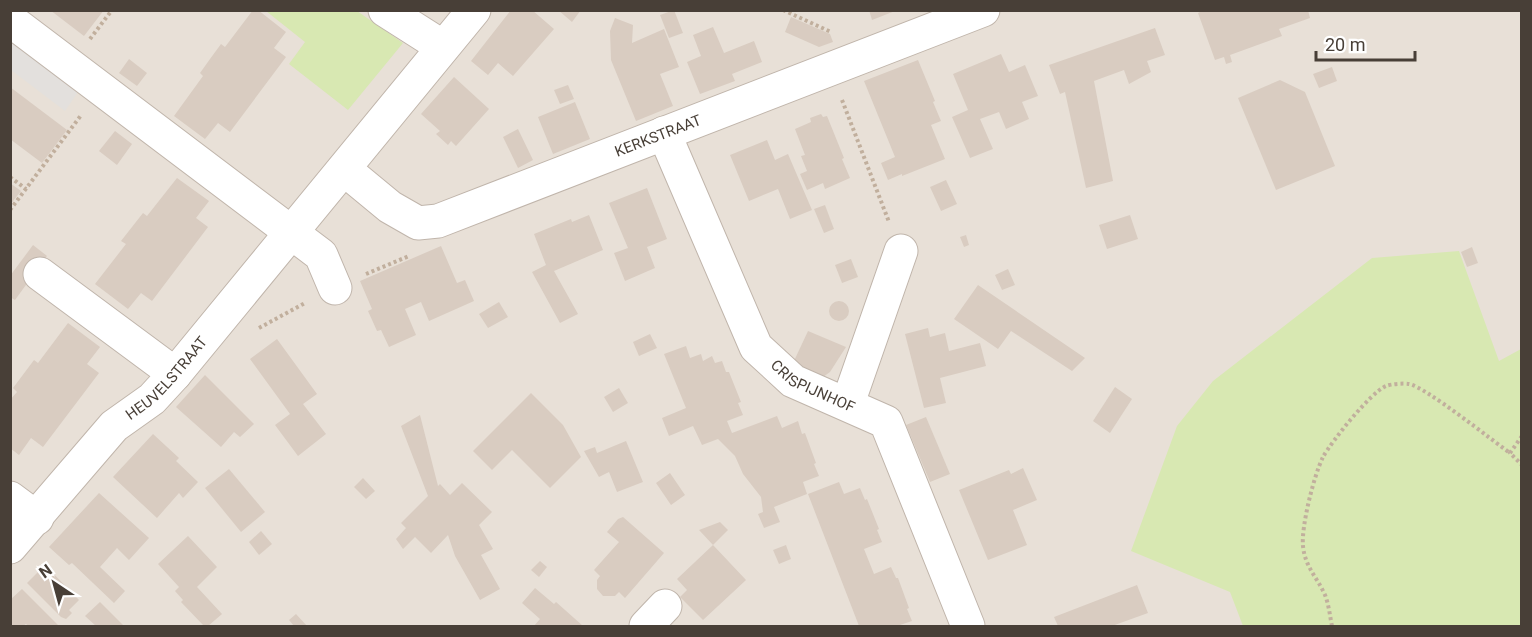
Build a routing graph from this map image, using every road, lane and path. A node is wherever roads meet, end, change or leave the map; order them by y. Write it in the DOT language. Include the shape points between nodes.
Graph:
graph roads {
  1 [pos="385,10"];
  2 [pos="474,10"];
  3 [pos="983,10"];
  4 [pos="10,20"];
  5 [pos="444,47"];
  6 [pos="830,68"];
  7 [pos="102,88"];
  8 [pos="664,133"];
  9 [pos="344,169"];
  10 [pos="10,177"];
  11 [pos="26,189"];
  12 [pos="10,210"];
  13 [pos="292,233"];
  14 [pos="901,251"];
  15 [pos="40,274"];
  16 [pos="336,288"];
  17 [pos="175,374"];
  18 [pos="848,403"];
  19 [pos="1521,436"];
  20 [pos="1510,453"];
  21 [pos="1521,465"];
  22 [pos="10,498"];
  23 [pos="37,518"];
  24 [pos="10,547"];
  25 [pos="968,627"];
  26 [pos="1332,627"];
  1 -- 5 [label="street"];
  2 -- 5 [label="street, HEUVELSTRAAT"];
  3 -- 6 [label="street, KERKSTRAAT"];
  4 -- 7 [label="street"];
  5 -- 9 [label="street, HEUVELSTRAAT"];
  6 -- 8 [label="street, KERKSTRAAT"];
  6 -- 14 [label="path"];
  7 -- 11 [label="path"];
  7 -- 13 [label="street"];
  8 -- 9 [label="street, KERKSTRAAT" via="438,221 418,223 390,207"];
  8 -- 18 [label="street, CRISPIJNHOF" via="756,347 793,381"];
  9 -- 13 [label="street, HEUVELSTRAAT"];
  10 -- 11 [label="path"];
  11 -- 12 [label="path"];
  13 -- 16 [label="street" via="321,255"];
  13 -- 17 [label="street, HEUVELSTRAAT"];
  14 -- 18 [label="street"];
  15 -- 17 [label="street"];
  17 -- 23 [label="street, HEUVELSTRAAT" via="152,399 114,426"];
  18 -- 25 [label="street, CRISPIJNHOF" via="886,422"];
  19 -- 20 [label="path"];
  20 -- 21 [label="path"];
  20 -- 26 [label="path" via="1410,384 1387,386 1372,397 1323,458 1305,524 1306,564 1325,596"];
  22 -- 23 [label="street"];
  23 -- 24 [label="street, HEUVELSTRAAT"];
}
